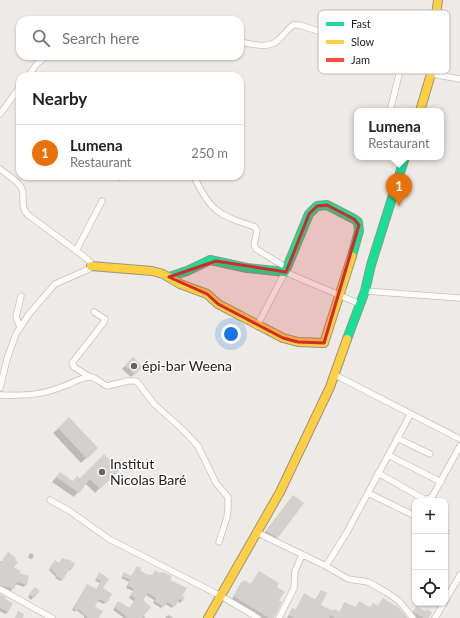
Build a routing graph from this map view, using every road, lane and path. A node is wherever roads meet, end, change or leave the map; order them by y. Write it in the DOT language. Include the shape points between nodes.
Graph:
graph roads {
  1 [pos="438,0"];
  2 [pos="437,10"];
  3 [pos="318,31"];
  4 [pos="244,43"];
  5 [pos="41,60"];
  6 [pos="31,72"];
  7 [pos="399,74"];
  8 [pos="431,74"];
  9 [pos="460,79"];
  10 [pos="16,92"];
  11 [pos="391,108"];
  12 [pos="421,108"];
  13 [pos="0,114"];
  14 [pos="404,160"];
  15 [pos="0,169"];
  16 [pos="196,180"];
  17 [pos="102,201"];
  18 [pos="76,251"];
  19 [pos="91,266"];
  20 [pos="286,270"];
  21 [pos="169,277"];
  22 [pos="365,291"];
  23 [pos="339,295"];
  24 [pos="20,296"];
  25 [pos="460,298"];
  26 [pos="360,304"];
  27 [pos="94,312"];
  28 [pos="257,326"];
  29 [pos="20,327"];
  30 [pos="335,375"];
  31 [pos="90,377"];
  32 [pos="0,388"];
  33 [pos="0,395"];
  34 [pos="410,415"];
  35 [pos="398,438"];
  36 [pos="460,439"];
  37 [pos="460,446"];
  38 [pos="430,454"];
  39 [pos="388,455"];
  40 [pos="378,473"];
  41 [pos="440,482"];
  42 [pos="368,492"];
  43 [pos="50,500"];
  44 [pos="412,514"];
  45 [pos="256,532"];
  46 [pos="219,542"];
  47 [pos="302,555"];
  48 [pos="326,566"];
  49 [pos="460,575"];
  50 [pos="0,589"];
  51 [pos="221,596"];
  52 [pos="448,597"];
  53 [pos="442,606"];
  54 [pos="52,618"];
  55 [pos="208,618"];
  56 [pos="258,618"];
  57 [pos="278,618"];
  58 [pos="413,618"];
  59 [pos="435,618"];
  1 -- 2 [label="main road"];
  3 -- 4 [label="street" via="293,25 277,41 269,45"];
  5 -- 6 [label="street"];
  7 -- 11 [label="street"];
  8 -- 9 [label="street"];
  8 -- 12 [label="main road"];
  10 -- 13 [label="street"];
  14 -- 22 [label="main road"];
  15 -- 18 [label="street" via="19,184 22,189 22,204 27,214"];
  16 -- 20 [label="street" via="202,194 216,211 255,227 256,249"];
  17 -- 18 [label="street"];
  18 -- 19 [label="street" via="88,260"];
  19 -- 21 [label="main road" via="152,270"];
  19 -- 29 [label="street" via="55,284"];
  20 -- 21 [label="main road" via="247,268 210,260"];
  20 -- 23 [label="street"];
  20 -- 23 [label="main road" via="309,214 317,206 327,206 358,221 359,231"];
  20 -- 28 [label="street"];
  21 -- 28 [label="main road" via="207,294 218,304"];
  22 -- 25 [label="street"];
  22 -- 26 [label="main road"];
  23 -- 26 [label="street"];
  23 -- 28 [label="main road" via="324,342 291,342"];
  24 -- 29 [label="street" via="16,317"];
  26 -- 30 [label="main road"];
  27 -- 31 [label="street" via="105,319 104,322 72,363"];
  29 -- 32 [label="street" via="7,359"];
  30 -- 34 [label="street"];
  30 -- 45 [label="main road" via="280,492"];
  31 -- 33 [label="street" via="39,394"];
  31 -- 46 [label="street" via="107,386 136,381 154,404 198,446 216,483 228,497 227,517"];
  34 -- 35 [label="street"];
  34 -- 36 [label="street"];
  35 -- 38 [label="street"];
  35 -- 39 [label="street"];
  37 -- 41 [label="street"];
  39 -- 40 [label="street"];
  39 -- 41 [label="street"];
  40 -- 41 [label="street" via="428,499 432,497"];
  40 -- 42 [label="street"];
  42 -- 44 [label="street"];
  42 -- 48 [label="street"];
  43 -- 51 [label="street" via="109,539"];
  45 -- 47 [label="street"];
  45 -- 51 [label="main road"];
  47 -- 48 [label="street"];
  47 -- 57 [label="street" via="295,571 294,588"];
  48 -- 58 [label="street" via="348,579 368,582 386,592 399,601"];
  49 -- 52 [label="street"];
  50 -- 54 [label="street"];
  51 -- 55 [label="main road"];
  51 -- 56 [label="street"];
  53 -- 59 [label="street"];
}
